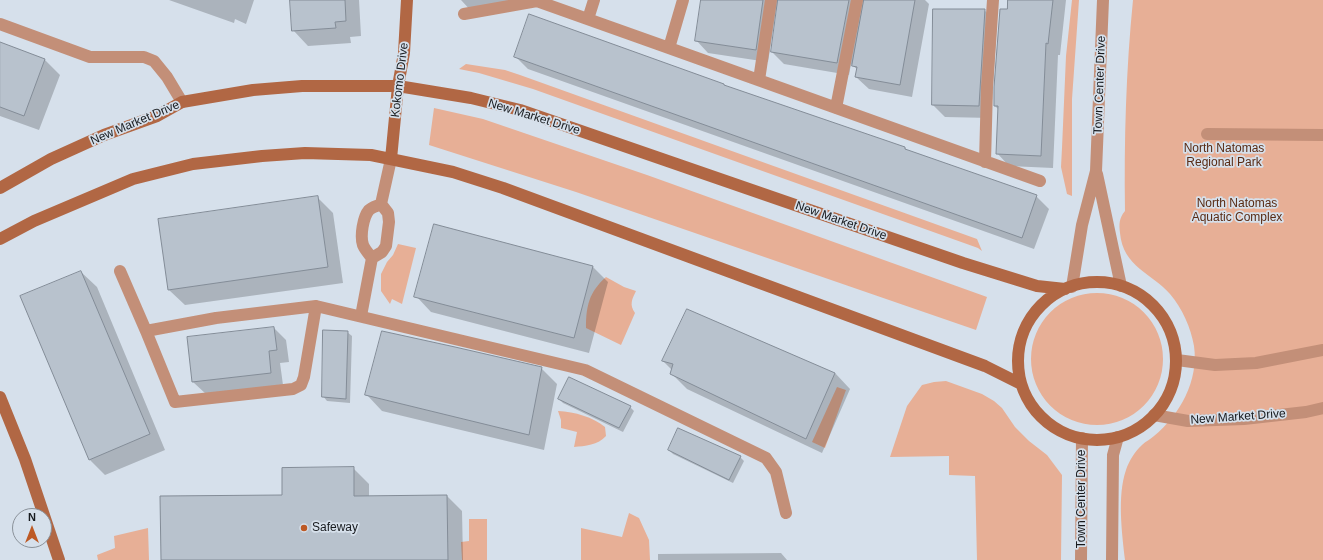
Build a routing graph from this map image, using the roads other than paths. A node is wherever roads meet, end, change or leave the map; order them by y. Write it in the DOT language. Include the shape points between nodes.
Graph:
graph roads {
  1 [pos="407,0"];
  2 [pos="594,0"];
  3 [pos="683,0"];
  4 [pos="771,0"];
  5 [pos="857,0"];
  6 [pos="993,0"];
  7 [pos="1103,0"];
  8 [pos="464,14"];
  9 [pos="588,19"];
  10 [pos="0,24"];
  11 [pos="669,48"];
  12 [pos="759,80"];
  13 [pos="398,86"];
  14 [pos="182,102"];
  15 [pos="836,108"];
  16 [pos="1207,134"];
  17 [pos="1323,135"];
  18 [pos="390,159"];
  19 [pos="985,162"];
  20 [pos="1096,170"];
  21 [pos="1040,181"];
  22 [pos="0,188"];
  23 [pos="381,204"];
  24 [pos="0,240"];
  25 [pos="372,258"];
  26 [pos="120,271"];
  27 [pos="1121,286"];
  28 [pos="1069,288"];
  29 [pos="316,306"];
  30 [pos="361,316"];
  31 [pos="146,331"];
  32 [pos="1323,350"];
  33 [pos="1177,360"];
  34 [pos="1021,384"];
  35 [pos="0,397"];
  36 [pos="1323,408"];
  37 [pos="1154,416"];
  38 [pos="1118,437"];
  39 [pos="1082,438"];
  40 [pos="786,513"];
  41 [pos="59,560"];
  42 [pos="1081,560"];
  43 [pos="1112,560"];
  1 -- 13 [label="street, Kokomo Drive" via="404,53"];
  2 -- 9 [label="street"];
  3 -- 11 [label="street"];
  4 -- 12 [label="street"];
  5 -- 15 [label="street"];
  6 -- 19 [label="street"];
  7 -- 20 [label="street, Town Center Drive"];
  8 -- 9 [label="street" via="537,2"];
  9 -- 11 [label="street"];
  10 -- 14 [label="street" via="90,57 144,57 154,61"];
  11 -- 12 [label="street"];
  12 -- 15 [label="street"];
  13 -- 14 [label="street, New Market Drive" via="302,86 253,90"];
  13 -- 18 [label="street, Kokomo Drive"];
  13 -- 28 [label="street, New Market Drive" via="470,98 520,110 963,263 1036,286"];
  14 -- 22 [label="street, New Market Drive" via="157,116 104,135 51,159"];
  15 -- 19 [label="street"];
  16 -- 17 [label="street"];
  18 -- 23 [label="street"];
  18 -- 24 [label="street" via="371,155 305,153 193,164 133,179 34,221"];
  18 -- 34 [label="street" via="453,172 504,188 985,366"];
  19 -- 21 [label="street"];
  20 -- 27 [label="street, Town Center Drive"];
  20 -- 28 [label="street, Town Center Drive"];
  23 -- 25 [label="street" via="388,213 386,246"];
  23 -- 25 [label="street" via="368,212 362,233 362,243"];
  25 -- 30 [label="street"];
  26 -- 31 [label="street"];
  27 -- 28 [label="street" via="1097,282"];
  27 -- 33 [label="street" via="1143,297 1161,314 1172,335"];
  28 -- 34 [label="street" via="1046,301 1031,318 1021,338 1018,361"];
  29 -- 30 [label="street"];
  29 -- 31 [label="street" via="216,318"];
  29 -- 31 [label="street" via="304,378 301,385 293,389 175,402"];
  30 -- 40 [label="street" via="585,370 766,458 776,472"];
  32 -- 33 [label="street" via="1256,363 1215,365"];
  33 -- 37 [label="street" via="1173,384 1163,406"];
  34 -- 39 [label="street" via="1032,407 1051,426"];
  35 -- 41 [label="street" via="25,459"];
  36 -- 37 [label="street, New Market Drive" via="1244,419 1188,421"];
  37 -- 38 [label="street" via="1146,424"];
  38 -- 39 [label="street" via="1099,441"];
  38 -- 43 [label="street" via="1113,455"];
  39 -- 42 [label="street, Town Center Drive"];
}
